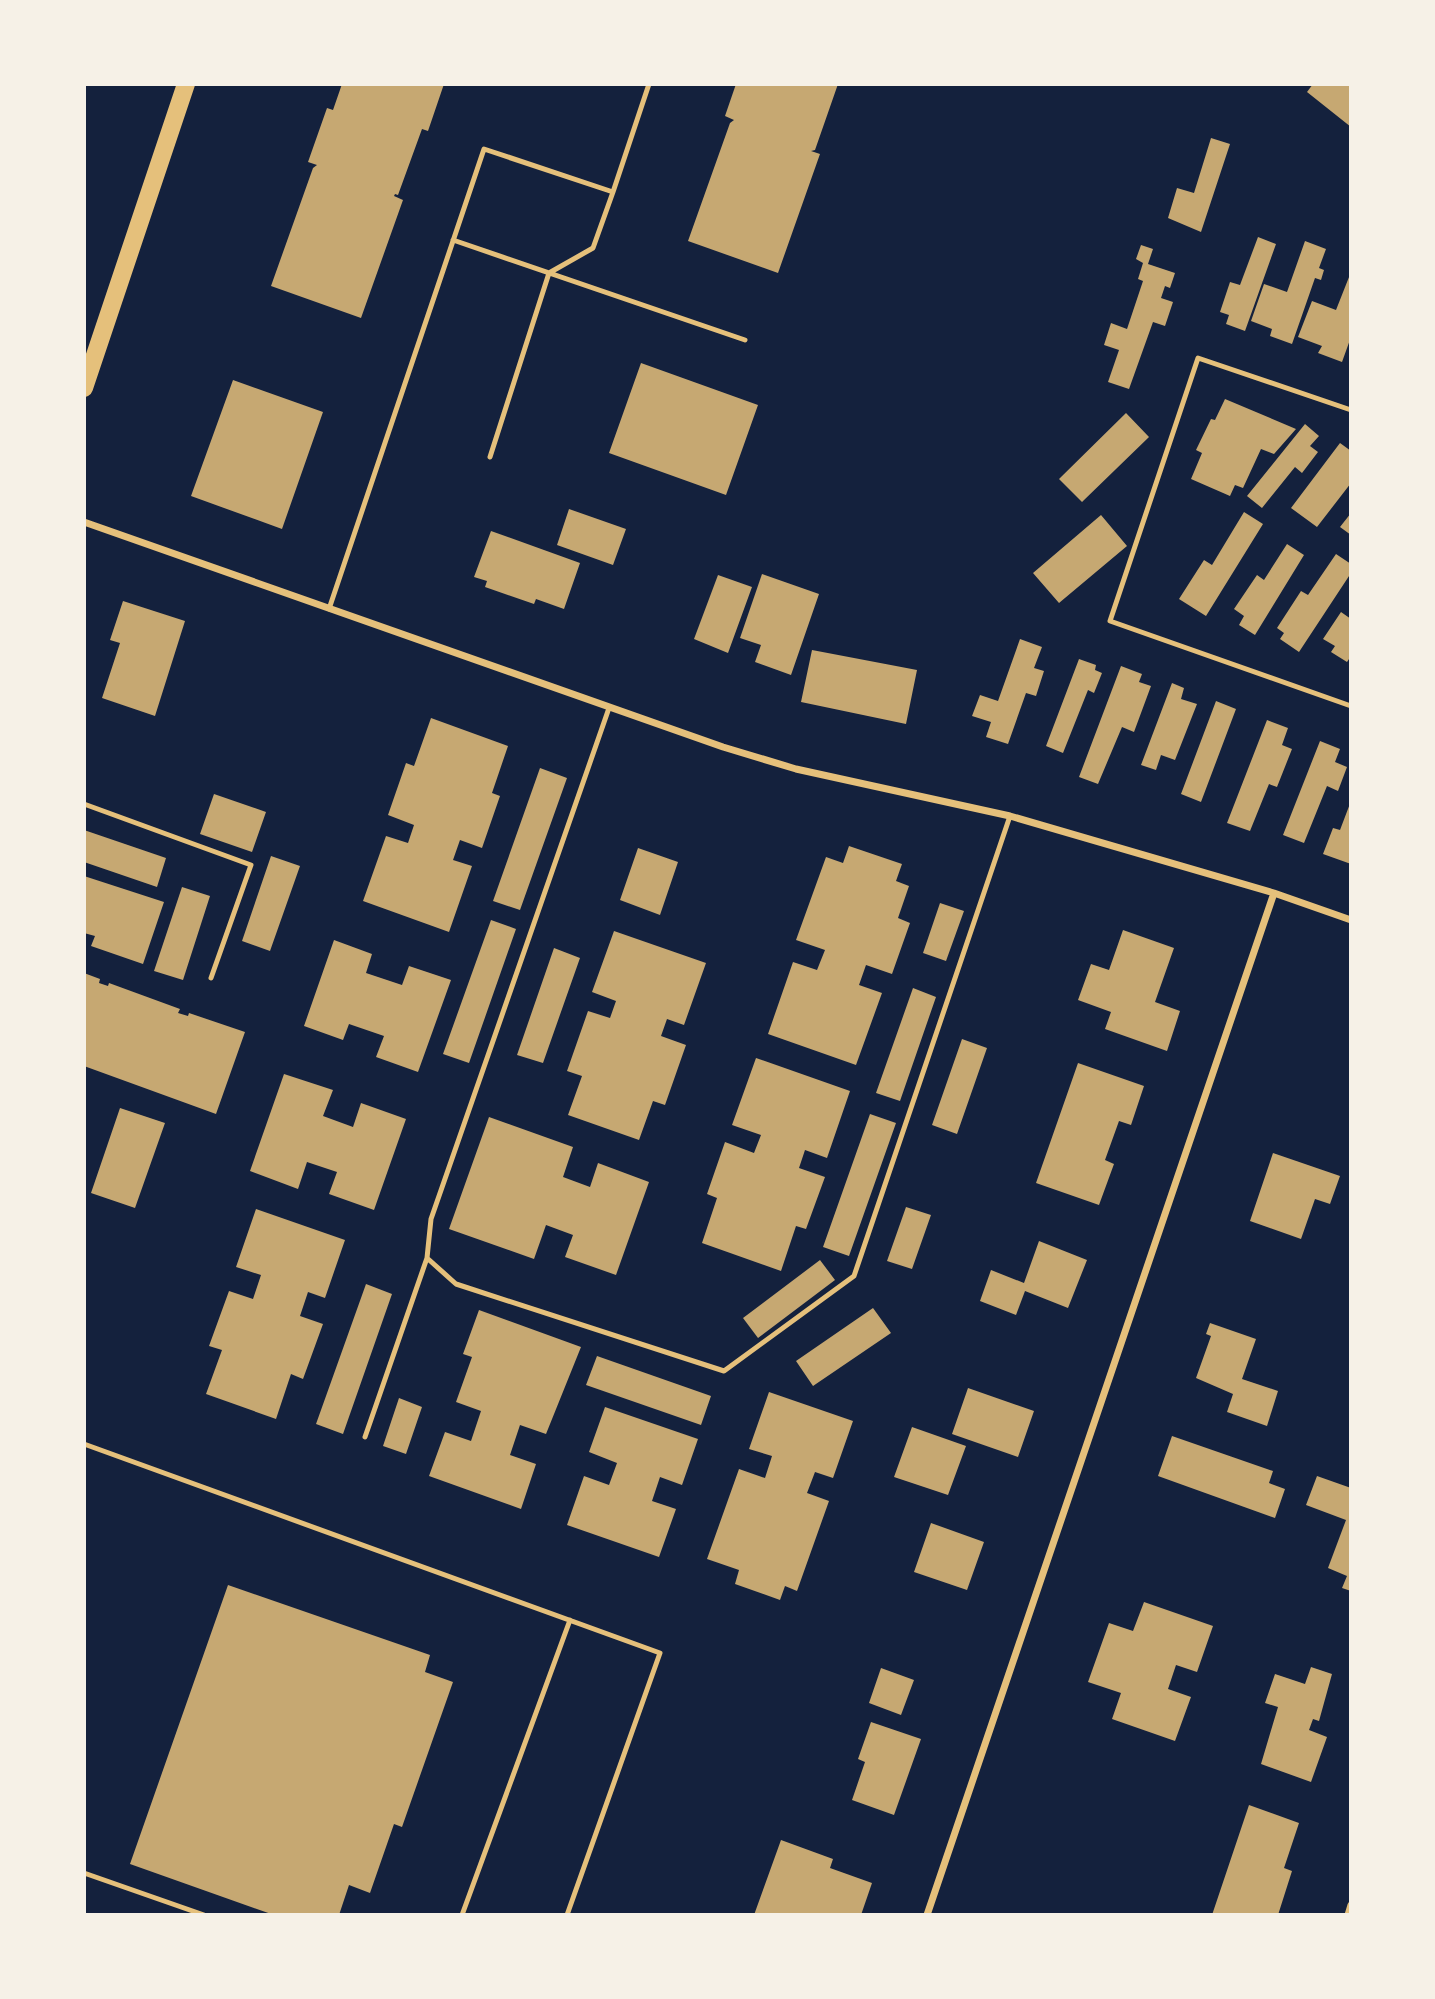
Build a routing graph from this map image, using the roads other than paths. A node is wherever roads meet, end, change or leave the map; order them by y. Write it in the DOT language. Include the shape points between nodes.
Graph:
graph roads {
  1 [pos="186,84"];
  2 [pos="649,84"];
  3 [pos="613,192"];
  4 [pos="453,240"];
  5 [pos="549,272"];
  6 [pos="745,340"];
  7 [pos="84,387"];
  8 [pos="1351,410"];
  9 [pos="490,457"];
  10 [pos="84,522"];
  11 [pos="329,609"];
  12 [pos="1351,706"];
  13 [pos="609,708"];
  14 [pos="84,804"];
  15 [pos="1010,816"];
  16 [pos="1274,893"];
  17 [pos="1351,920"];
  18 [pos="211,978"];
  19 [pos="427,1258"];
  20 [pos="365,1437"];
  21 [pos="84,1444"];
  22 [pos="570,1620"];
  23 [pos="84,1873"];
  24 [pos="1351,1905"];
  25 [pos="204,1915"];
  26 [pos="462,1915"];
  27 [pos="567,1915"];
  28 [pos="927,1915"];
  29 [pos="1348,1915"];
  1 -- 7 [label="main road"];
  2 -- 3 [label="lane"];
  3 -- 4 [label="lane" via="484,149"];
  3 -- 5 [label="lane" via="593,248"];
  4 -- 5 [label="lane"];
  4 -- 11 [label="lane"];
  5 -- 6 [label="lane"];
  5 -- 9 [label="lane"];
  8 -- 12 [label="lane" via="1198,358 1110,621"];
  10 -- 11 [label="street"];
  11 -- 13 [label="street"];
  13 -- 15 [label="street" via="796,769"];
  13 -- 19 [label="lane" via="431,1219"];
  14 -- 18 [label="lane" via="251,865"];
  15 -- 16 [label="street"];
  15 -- 19 [label="lane" via="854,1276 724,1371 456,1284"];
  16 -- 17 [label="street"];
  16 -- 28 [label="street"];
  19 -- 20 [label="lane"];
  21 -- 22 [label="lane"];
  22 -- 26 [label="lane"];
  22 -- 27 [label="lane" via="660,1653"];
  23 -- 25 [label="lane"];
  24 -- 29 [label="street"];
}
